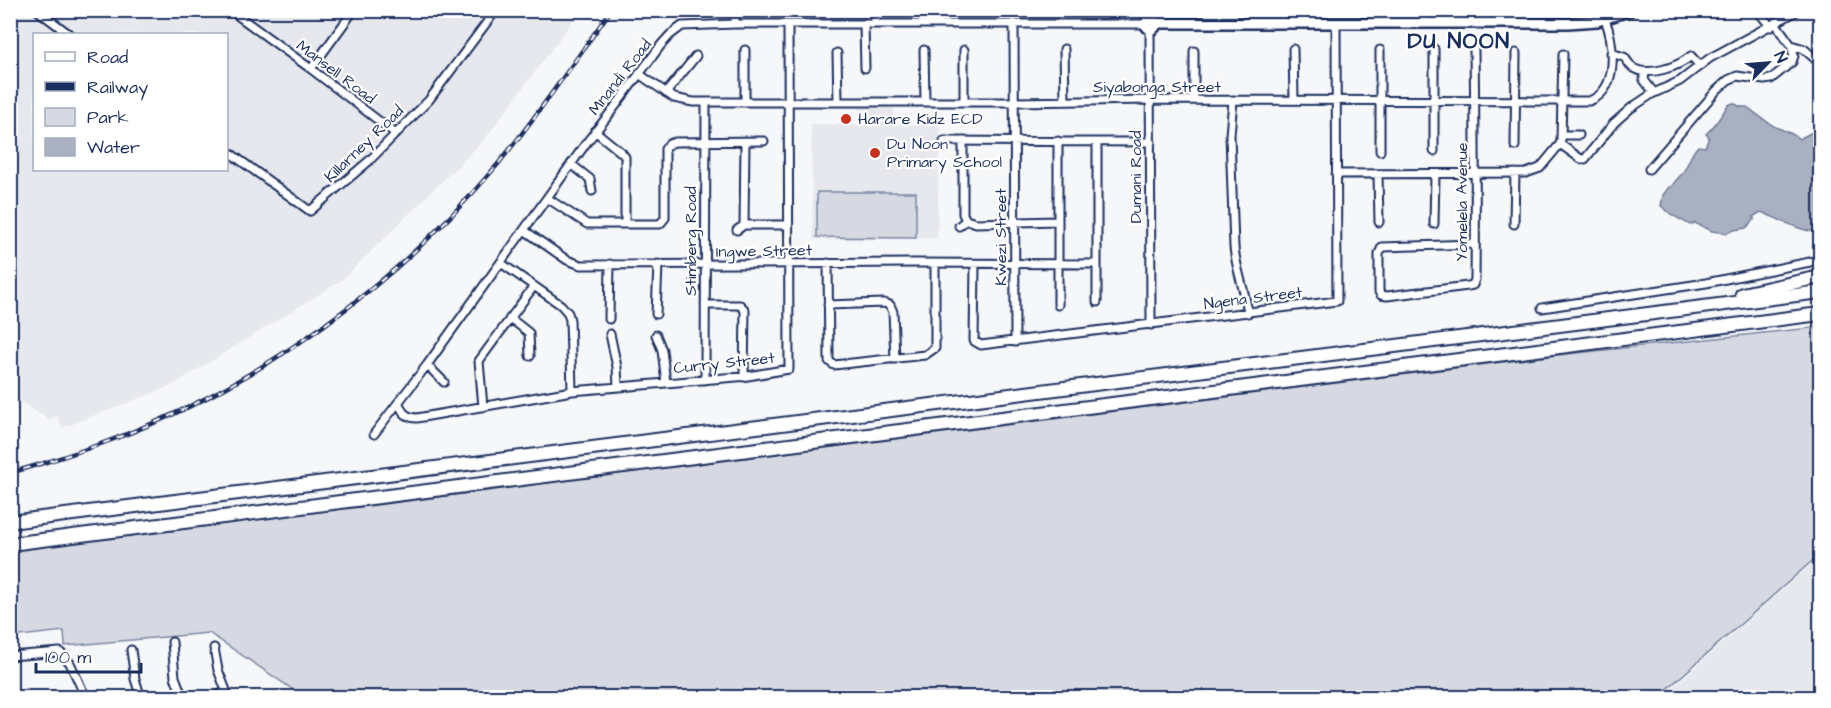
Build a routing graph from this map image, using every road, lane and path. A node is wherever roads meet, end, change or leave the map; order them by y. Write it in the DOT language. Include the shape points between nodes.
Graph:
graph roads {
  1 [pos="37,10"];
  2 [pos="230,10"];
  3 [pos="354,10"];
  4 [pos="496,10"];
  5 [pos="735,10"];
  6 [pos="876,10"];
  7 [pos="1425,10"];
  8 [pos="1631,10"];
  9 [pos="1756,10"];
  10 [pos="1799,10"];
  11 [pos="1605,19"];
  12 [pos="1151,21"];
  13 [pos="1014,23"];
  14 [pos="1336,23"];
  15 [pos="1425,23"];
  16 [pos="735,24"];
  17 [pos="788,24"];
  18 [pos="864,24"];
  19 [pos="875,24"];
  20 [pos="1773,25"];
  21 [pos="68,33"];
  22 [pos="1791,45"];
  23 [pos="1064,49"];
  24 [pos="1293,49"];
  25 [pos="1434,49"];
  26 [pos="745,50"];
  27 [pos="924,50"];
  28 [pos="964,50"];
  29 [pos="1380,50"];
  30 [pos="1474,50"];
  31 [pos="1194,51"];
  32 [pos="837,53"];
  33 [pos="1516,53"];
  34 [pos="1611,53"];
  35 [pos="1563,54"];
  36 [pos="696,56"];
  37 [pos="1821,63"];
  38 [pos="1700,66"];
  39 [pos="865,68"];
  40 [pos="311,69"];
  41 [pos="1644,72"];
  42 [pos="639,74"];
  43 [pos="666,93"];
  44 [pos="1654,93"];
  45 [pos="1151,100"];
  46 [pos="1194,100"];
  47 [pos="1233,100"];
  48 [pos="1294,100"];
  49 [pos="1336,100"];
  50 [pos="1434,100"];
  51 [pos="1475,100"];
  52 [pos="1514,100"];
  53 [pos="1562,100"];
  54 [pos="745,101"];
  55 [pos="788,101"];
  56 [pos="838,101"];
  57 [pos="925,101"];
  58 [pos="963,101"];
  59 [pos="1065,101"];
  60 [pos="1380,101"];
  61 [pos="706,102"];
  62 [pos="1014,102"];
  63 [pos="595,131"];
  64 [pos="396,134"];
  65 [pos="1562,135"];
  66 [pos="1580,135"];
  67 [pos="764,141"];
  68 [pos="944,141"];
  69 [pos="963,141"];
  70 [pos="1014,141"];
  71 [pos="1058,141"];
  72 [pos="705,142"];
  73 [pos="745,142"];
  74 [pos="1097,142"];
  75 [pos="1151,142"];
  76 [pos="1560,144"];
  77 [pos="1515,146"];
  78 [pos="228,151"];
  79 [pos="1434,151"];
  80 [pos="1380,152"];
  81 [pos="571,164"];
  82 [pos="1649,169"];
  83 [pos="1515,173"];
  84 [pos="1336,174"];
  85 [pos="1378,174"];
  86 [pos="1435,174"];
  87 [pos="1475,174"];
  88 [pos="963,182"];
  89 [pos="974,182"];
  90 [pos="592,191"];
  91 [pos="548,198"];
  92 [pos="966,220"];
  93 [pos="1057,221"];
  94 [pos="1014,222"];
  95 [pos="1379,222"];
  96 [pos="625,224"];
  97 [pos="1434,224"];
  98 [pos="1514,224"];
  99 [pos="744,225"];
  100 [pos="788,225"];
  101 [pos="959,226"];
  102 [pos="524,230"];
  103 [pos="737,230"];
  104 [pos="1475,244"];
  105 [pos="1821,260"];
  106 [pos="501,263"];
  107 [pos="828,263"];
  108 [pos="610,264"];
  109 [pos="658,264"];
  110 [pos="788,264"];
  111 [pos="935,264"];
  112 [pos="975,264"];
  113 [pos="1015,264"];
  114 [pos="1057,264"];
  115 [pos="1097,264"];
  116 [pos="706,265"];
  117 [pos="1821,277"];
  118 [pos="534,286"];
  119 [pos="1821,292"];
  120 [pos="1097,302"];
  121 [pos="828,304"];
  122 [pos="705,305"];
  123 [pos="1058,305"];
  124 [pos="1697,306"];
  125 [pos="1542,308"];
  126 [pos="1248,313"];
  127 [pos="656,314"];
  128 [pos="1821,314"];
  129 [pos="510,318"];
  130 [pos="609,319"];
  131 [pos="1821,320"];
  132 [pos="1151,325"];
  133 [pos="610,334"];
  134 [pos="656,335"];
  135 [pos="1638,336"];
  136 [pos="1015,342"];
  137 [pos="530,356"];
  138 [pos="895,359"];
  139 [pos="427,365"];
  140 [pos="744,377"];
  141 [pos="705,380"];
  142 [pos="444,382"];
  143 [pos="666,383"];
  144 [pos="618,387"];
  145 [pos="572,391"];
  146 [pos="399,404"];
  147 [pos="483,407"];
  148 [pos="374,434"];
  149 [pos="10,522"];
  150 [pos="10,544"];
  151 [pos="172,642"];
  152 [pos="214,648"];
  153 [pos="131,650"];
  154 [pos="10,656"];
  155 [pos="228,694"];
  156 [pos="86,698"];
  157 [pos="141,698"];
  158 [pos="183,698"];
  159 [pos="213,698"];
  1 -- 21 [label="street"];
  2 -- 40 [label="street, Mansell Road"];
  3 -- 40 [label="street"];
  4 -- 64 [label="street, Killarney Road" via="445,80"];
  5 -- 16 [label="street"];
  6 -- 19 [label="street"];
  7 -- 15 [label="street"];
  8 -- 11 [label="street"];
  9 -- 20 [label="street"];
  10 -- 20 [label="street"];
  11 -- 15 [label="street" via="1568,23"];
  11 -- 34 [label="street, Siyabonga Street"];
  12 -- 13 [label="street, Mnandi Road"];
  12 -- 14 [label="street"];
  12 -- 45 [label="street, Dumani Road"];
  13 -- 19 [label="street, Mnandi Road"];
  13 -- 62 [label="street, Kwezi Street"];
  14 -- 15 [label="street"];
  14 -- 49 [label="street, Ngena Street"];
  16 -- 17 [label="street, Mnandi Road"];
  16 -- 42 [label="street, Mnandi Road" via="682,26"];
  17 -- 18 [label="street, Mnandi Road"];
  17 -- 55 [label="street, Curry Street"];
  18 -- 19 [label="street, Mnandi Road"];
  18 -- 39 [label="street"];
  20 -- 22 [label="street"];
  20 -- 38 [label="street"];
  22 -- 37 [label="street" via="1804,49"];
  22 -- 82 [label="street" via="1792,62 1771,79 1737,76 1728,80"];
  23 -- 59 [label="street"];
  24 -- 48 [label="street"];
  25 -- 50 [label="street"];
  26 -- 54 [label="street"];
  27 -- 57 [label="street"];
  28 -- 58 [label="street"];
  29 -- 60 [label="street"];
  30 -- 51 [label="street, Yomelela Avenue"];
  31 -- 46 [label="street"];
  32 -- 56 [label="street"];
  33 -- 52 [label="street"];
  34 -- 41 [label="street" via="1624,57"];
  34 -- 53 [label="street, Siyabonga Street" via="1610,81 1604,92 1589,101"];
  35 -- 53 [label="street"];
  36 -- 43 [label="street"];
  38 -- 41 [label="street" via="1691,56 1677,64"];
  38 -- 44 [label="street"];
  40 -- 64 [label="street, Mansell Road"];
  41 -- 44 [label="street" via="1643,78"];
  42 -- 43 [label="street, Siyabonga Street"];
  42 -- 63 [label="street, Mnandi Road"];
  43 -- 61 [label="street, Siyabonga Street" via="683,101"];
  44 -- 76 [label="street" via="1620,116 1585,159"];
  45 -- 46 [label="street, Siyabonga Street"];
  45 -- 59 [label="street, Siyabonga Street"];
  45 -- 75 [label="street, Dumani Road"];
  46 -- 47 [label="street, Siyabonga Street"];
  47 -- 48 [label="street, Siyabonga Street"];
  47 -- 126 [label="street" via="1230,135 1234,256"];
  48 -- 49 [label="street, Siyabonga Street"];
  49 -- 60 [label="street, Siyabonga Street"];
  49 -- 84 [label="street, Ngena Street"];
  50 -- 51 [label="street, Siyabonga Street"];
  50 -- 60 [label="street, Siyabonga Street"];
  50 -- 79 [label="street"];
  51 -- 52 [label="street, Siyabonga Street"];
  51 -- 87 [label="street, Yomelela Avenue"];
  52 -- 53 [label="street, Siyabonga Street"];
  52 -- 77 [label="street"];
  53 -- 65 [label="street"];
  54 -- 55 [label="street, Siyabonga Street"];
  54 -- 61 [label="street, Siyabonga Street"];
  55 -- 56 [label="street, Siyabonga Street"];
  55 -- 100 [label="street, Curry Street"];
  56 -- 57 [label="street, Siyabonga Street"];
  57 -- 58 [label="street, Siyabonga Street"];
  58 -- 62 [label="street, Siyabonga Street"];
  59 -- 62 [label="street, Siyabonga Street"];
  60 -- 80 [label="street"];
  61 -- 72 [label="street, Stimberg Road"];
  62 -- 70 [label="street, Kwezi Street"];
  63 -- 81 [label="street, Mnandi Road"];
  63 -- 96 [label="street" via="625,157"];
  64 -- 78 [label="street, Killarney Road" via="310,211"];
  65 -- 66 [label="street"];
  65 -- 76 [label="street"];
  67 -- 73 [label="street"];
  68 -- 69 [label="street"];
  69 -- 70 [label="street"];
  69 -- 88 [label="street"];
  70 -- 71 [label="street"];
  70 -- 94 [label="street, Kwezi Street"];
  71 -- 74 [label="street"];
  71 -- 93 [label="street"];
  72 -- 73 [label="street"];
  72 -- 96 [label="street" via="666,146 664,221"];
  72 -- 116 [label="street, Stimberg Road"];
  73 -- 99 [label="street"];
  74 -- 75 [label="street"];
  74 -- 115 [label="street"];
  75 -- 132 [label="street, Dumani Road"];
  76 -- 83 [label="street" via="1538,170"];
  81 -- 90 [label="street" via="588,177"];
  81 -- 91 [label="street, Mnandi Road"];
  83 -- 87 [label="street"];
  83 -- 98 [label="street"];
  84 -- 85 [label="street"];
  84 -- 126 [label="street, Ngena Street" via="1337,301"];
  85 -- 86 [label="street"];
  85 -- 95 [label="street"];
  86 -- 87 [label="street"];
  86 -- 97 [label="street"];
  87 -- 104 [label="street, Yomelela Avenue"];
  88 -- 89 [label="street"];
  88 -- 92 [label="street"];
  91 -- 96 [label="street" via="585,224"];
  91 -- 102 [label="street, Mnandi Road"];
  92 -- 94 [label="street"];
  92 -- 101 [label="street"];
  93 -- 94 [label="street"];
  93 -- 114 [label="street"];
  94 -- 113 [label="street, Kwezi Street"];
  99 -- 100 [label="street"];
  99 -- 103 [label="street"];
  100 -- 110 [label="street, Curry Street"];
  102 -- 106 [label="street, Mnandi Road"];
  102 -- 108 [label="street, Ingwe Street" via="572,263"];
  104 -- 104 [label="street, Yomelela Avenue" via="1380,248 1381,295 1470,286 1475,279"];
  105 -- 125 [label="street" via="1706,283"];
  106 -- 118 [label="street"];
  106 -- 139 [label="street, Mnandi Road"];
  107 -- 110 [label="street, Ingwe Street"];
  107 -- 111 [label="street, Ingwe Street"];
  107 -- 121 [label="street"];
  108 -- 109 [label="street, Ingwe Street"];
  108 -- 130 [label="street"];
  109 -- 116 [label="street, Ingwe Street"];
  109 -- 127 [label="street"];
  110 -- 116 [label="street, Ingwe Street"];
  110 -- 140 [label="street, Curry Street" via="789,369"];
  111 -- 112 [label="street, Ingwe Street"];
  111 -- 138 [label="street" via="935,348 928,354"];
  112 -- 113 [label="street, Ingwe Street"];
  112 -- 136 [label="street, Ngena Street" via="974,341 985,346"];
  113 -- 114 [label="street, Ingwe Street"];
  113 -- 136 [label="street, Kwezi Street"];
  114 -- 115 [label="street, Ingwe Street"];
  114 -- 123 [label="street"];
  115 -- 120 [label="street"];
  116 -- 122 [label="street, Stimberg Road"];
  117 -- 124 [label="highway"];
  118 -- 129 [label="street"];
  118 -- 145 [label="street" via="568,313"];
  119 -- 124 [label="highway"];
  121 -- 138 [label="street" via="890,305"];
  121 -- 138 [label="street" via="831,364"];
  122 -- 140 [label="street" via="740,306 745,310"];
  122 -- 141 [label="street, Stimberg Road"];
  124 -- 149 [label="highway"];
  126 -- 132 [label="street, Ngena Street"];
  128 -- 135 [label="highway"];
  129 -- 137 [label="street" via="529,333"];
  129 -- 147 [label="street" via="479,361"];
  131 -- 135 [label="highway" via="1647,341"];
  132 -- 136 [label="street, Ngena Street"];
  133 -- 144 [label="street"];
  134 -- 143 [label="street"];
  135 -- 150 [label="highway"];
  139 -- 142 [label="street"];
  139 -- 146 [label="street, Mnandi Road"];
  140 -- 141 [label="street, Curry Street"];
  141 -- 143 [label="street, Curry Street"];
  143 -- 144 [label="street, Curry Street"];
  144 -- 145 [label="street, Curry Street"];
  145 -- 147 [label="street, Curry Street"];
  146 -- 147 [label="street, Curry Street" via="403,414 411,418"];
  146 -- 148 [label="street, Mnandi Road"];
  151 -- 158 [label="street"];
  152 -- 155 [label="street"];
  153 -- 157 [label="street"];
  154 -- 156 [label="street" via="60,652"];
  155 -- 159 [label="street"];
}
